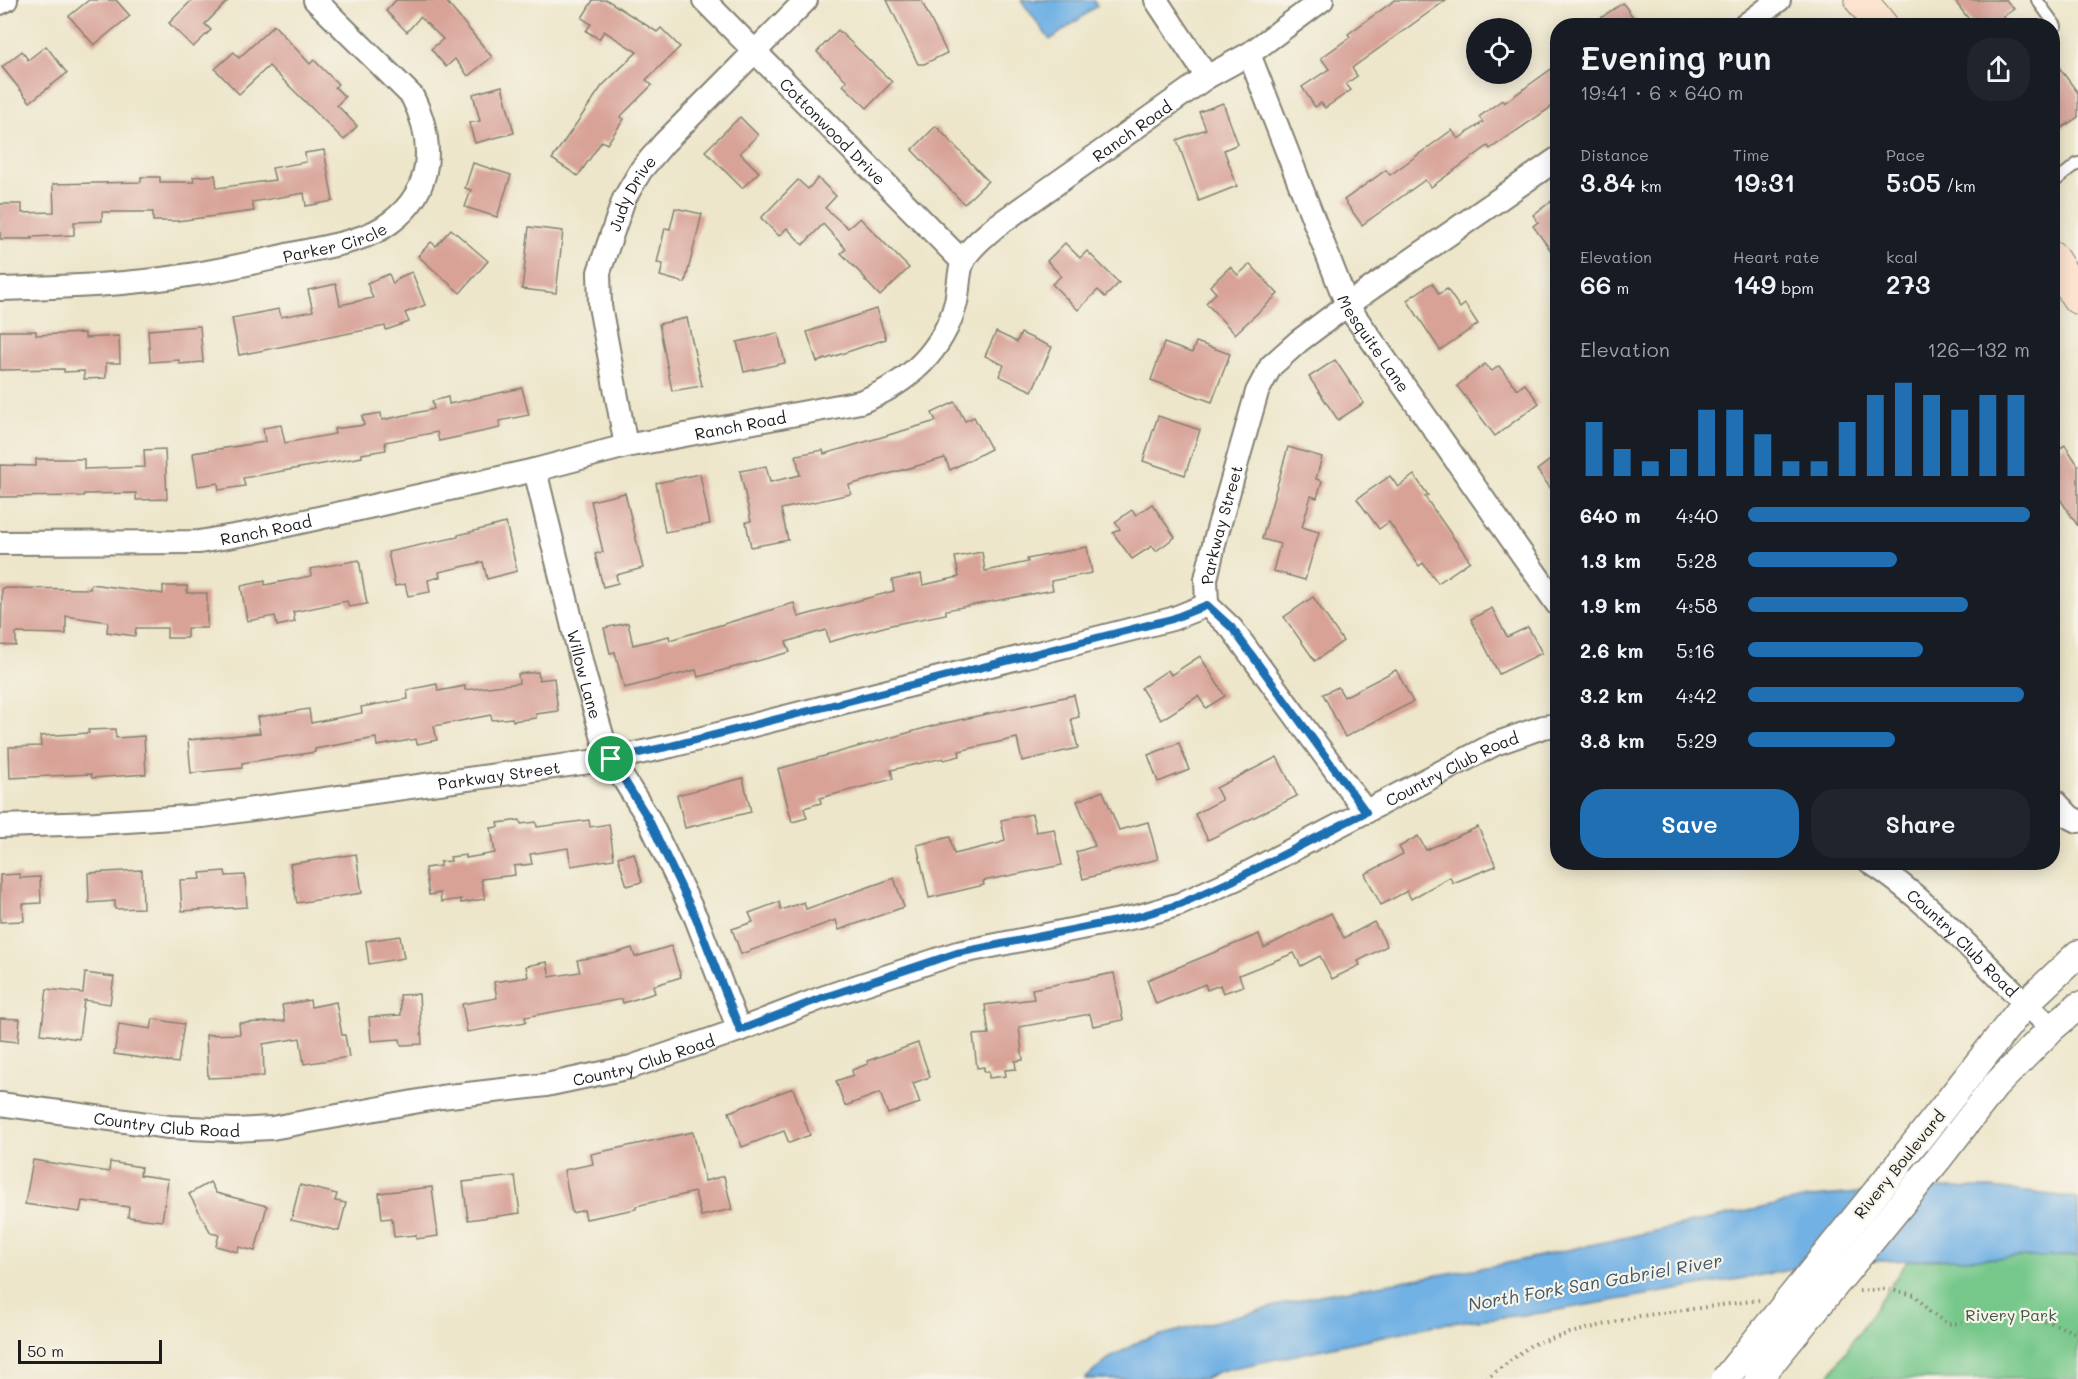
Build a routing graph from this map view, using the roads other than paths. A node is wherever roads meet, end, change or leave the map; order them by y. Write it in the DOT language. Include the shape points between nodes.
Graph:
graph roads {
  1 [pos="6,0"];
  2 [pos="315,0"];
  3 [pos="704,0"];
  4 [pos="806,0"];
  5 [pos="1156,0"];
  6 [pos="1322,0"];
  7 [pos="1779,0"];
  8 [pos="1861,0"];
  9 [pos="2037,0"];
  10 [pos="0,3"];
  11 [pos="1755,18"];
  12 [pos="1876,18"];
  13 [pos="2050,18"];
  14 [pos="755,52"];
  15 [pos="1249,54"];
  16 [pos="1207,77"];
  17 [pos="1550,164"];
  18 [pos="2078,164"];
  19 [pos="2060,178"];
  20 [pos="963,262"];
  21 [pos="2060,270"];
  22 [pos="0,289"];
  23 [pos="2078,298"];
  24 [pos="1347,305"];
  25 [pos="626,446"];
  26 [pos="535,470"];
  27 [pos="0,543"];
  28 [pos="1550,594"];
  29 [pos="1207,605"];
  30 [pos="1550,726"];
  31 [pos="611,759"];
  32 [pos="2060,806"];
  33 [pos="1366,812"];
  34 [pos="2078,821"];
  35 [pos="0,826"];
  36 [pos="1882,870"];
  37 [pos="2078,954"];
  38 [pos="2025,1004"];
  39 [pos="2078,1006"];
  40 [pos="2052,1028"];
  41 [pos="740,1030"];
  42 [pos="0,1104"];
  43 [pos="1725,1379"];
  44 [pos="1758,1379"];
  1 -- 10 [label="street"];
  2 -- 22 [label="street, Parker Circle" via="412,96 421,113 428,144 427,166 419,189 402,213 380,230 340,244 194,275"];
  3 -- 14 [label="street, Cottonwood Drive"];
  4 -- 14 [label="street, Judy Drive"];
  5 -- 16 [label="street"];
  6 -- 15 [label="street, Ranch Road"];
  7 -- 11 [label="street"];
  8 -- 12 [label="main road"];
  9 -- 13 [label="lane"];
  14 -- 20 [label="street, Cottonwood Drive"];
  14 -- 25 [label="street, Judy Drive" via="641,170 624,199 608,243 599,272 600,306"];
  15 -- 16 [label="street, Ranch Road"];
  15 -- 24 [label="street, Mesquite Lane"];
  16 -- 20 [label="street, Ranch Road" via="995,227"];
  17 -- 24 [label="street, Parkway Street"];
  18 -- 19 [label="lane"];
  20 -- 25 [label="street, Ranch Road" via="956,303 945,331 924,362 896,386 860,402"];
  21 -- 23 [label="main road"];
  24 -- 28 [label="street, Mesquite Lane"];
  24 -- 29 [label="street, Parkway Street" via="1271,366 1257,392 1215,540 1206,579"];
  25 -- 26 [label="street, Ranch Road"];
  26 -- 27 [label="street, Ranch Road" via="199,542"];
  26 -- 31 [label="street, Willow Lane" via="585,677"];
  29 -- 31 [label="street, Parkway Street" via="1161,622"];
  29 -- 33 [label="street" via="1232,628"];
  30 -- 33 [label="street, Country Club Road" via="1495,744"];
  31 -- 35 [label="street, Parkway Street" via="203,816"];
  31 -- 41 [label="street, Willow Lane" via="648,818"];
  32 -- 34 [label="street"];
  33 -- 41 [label="street, Country Club Road" via="1180,904 1140,916 957,953"];
  36 -- 38 [label="street, Country Club Road" via="1921,901"];
  37 -- 38 [label="street, Rivery Boulevard"];
  38 -- 40 [label="street, Country Club Road"];
  38 -- 43 [label="street, Rivery Boulevard, bridge"];
  39 -- 40 [label="street, Rivery Boulevard"];
  40 -- 44 [label="street, Rivery Boulevard, bridge" via="1995,1086"];
  41 -- 42 [label="street, Country Club Road" via="635,1066 546,1085 441,1097 272,1128 169,1127"];
}
